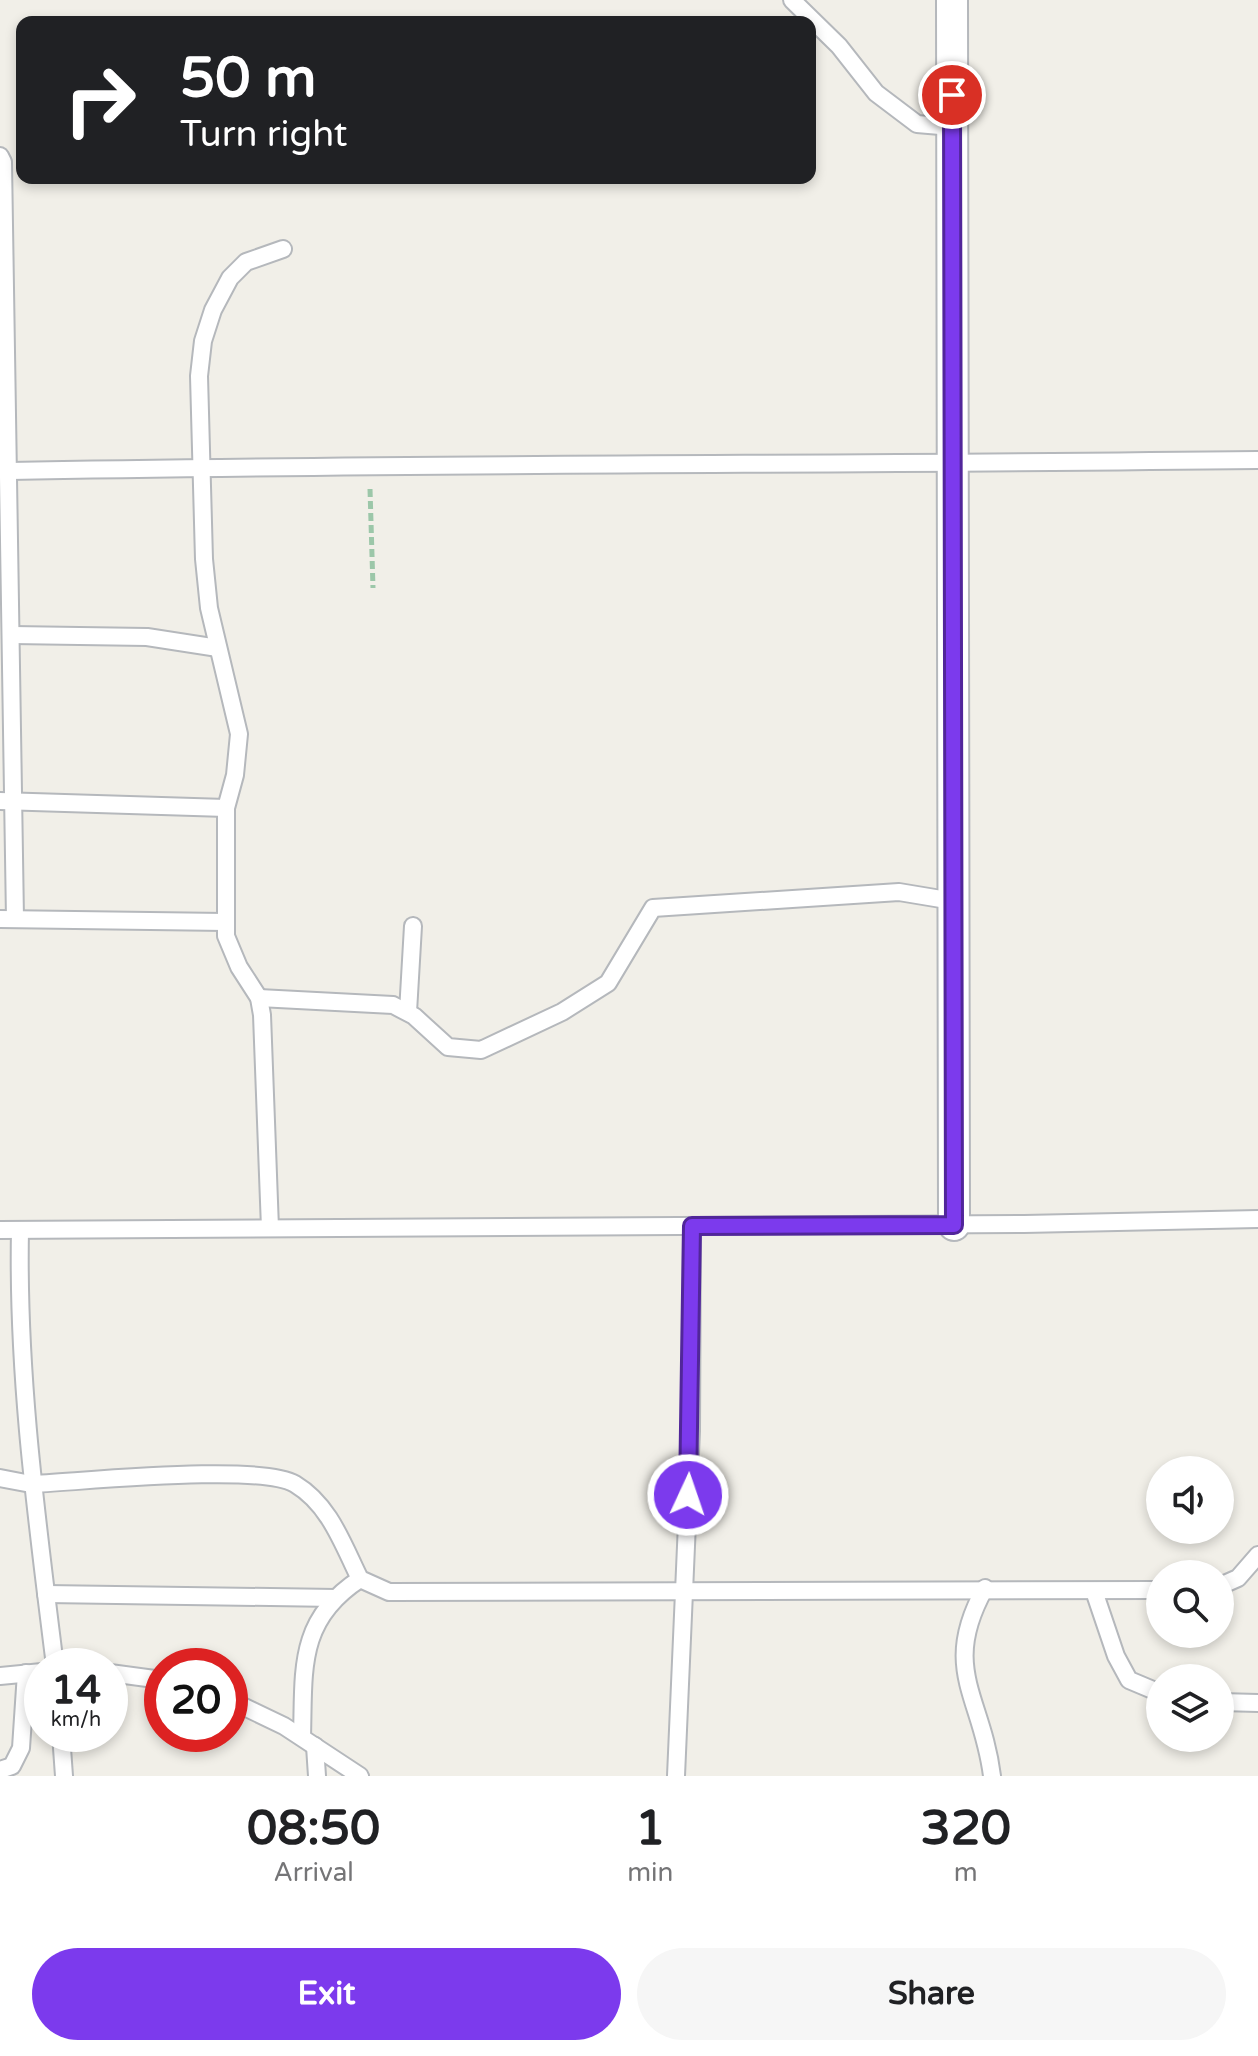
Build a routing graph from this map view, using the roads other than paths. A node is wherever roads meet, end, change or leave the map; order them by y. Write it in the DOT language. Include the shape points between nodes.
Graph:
graph roads {
  1 [pos="792,0"];
  2 [pos="952,0"];
  3 [pos="808,16"];
  4 [pos="816,23"];
  5 [pos="952,127"];
  6 [pos="0,156"];
  7 [pos="283,249"];
  8 [pos="1258,460"];
  9 [pos="953,464"];
  10 [pos="200,467"];
  11 [pos="10,471"];
  12 [pos="12,635"];
  13 [pos="218,648"];
  14 [pos="7,802"];
  15 [pos="226,808"];
  16 [pos="953,901"];
  17 [pos="8,919"];
  18 [pos="225,922"];
  19 [pos="413,926"];
  20 [pos="259,998"];
  21 [pos="408,1012"];
  22 [pos="1258,1219"];
  23 [pos="954,1225"];
  24 [pos="692,1226"];
  25 [pos="270,1228"];
  26 [pos="0,1230"];
  27 [pos="20,1230"];
  28 [pos="0,1478"];
  29 [pos="31,1484"];
  30 [pos="1258,1555"];
  31 [pos="360,1579"];
  32 [pos="1234,1580"];
  33 [pos="985,1588"];
  34 [pos="684,1590"];
  35 [pos="1146,1590"];
  36 [pos="1094,1591"];
  37 [pos="46,1594"];
  38 [pos="336,1598"];
  39 [pos="53,1648"];
  40 [pos="24,1673"];
  41 [pos="0,1676"];
  42 [pos="1146,1687"];
  43 [pos="1234,1702"];
  44 [pos="1258,1703"];
  45 [pos="248,1709"];
  46 [pos="24,1730"];
  47 [pos="309,1741"];
  48 [pos="62,1752"];
  49 [pos="0,1770"];
  50 [pos="64,1776"];
  51 [pos="317,1776"];
  52 [pos="360,1776"];
  53 [pos="676,1776"];
  54 [pos="992,1776"];
  1 -- 3 [label="lane"];
  2 -- 5 [label="street"];
  4 -- 5 [label="lane" via="876,93 917,124"];
  5 -- 9 [label="street"];
  6 -- 11 [label="lane"];
  7 -- 10 [label="lane" via="246,262 230,278 213,310 199,376"];
  8 -- 9 [label="lane"];
  9 -- 10 [label="lane"];
  9 -- 16 [label="street"];
  10 -- 11 [label="lane"];
  10 -- 13 [label="lane" via="204,559"];
  11 -- 12 [label="lane"];
  12 -- 13 [label="lane" via="147,637"];
  12 -- 14 [label="lane"];
  13 -- 15 [label="lane" via="239,734"];
  14 -- 15 [label="lane"];
  14 -- 17 [label="lane"];
  15 -- 18 [label="lane"];
  16 -- 21 [label="lane" via="899,892 653,908 608,983 562,1012 481,1050 448,1047"];
  16 -- 23 [label="street"];
  17 -- 18 [label="lane"];
  18 -- 20 [label="lane" via="230,950"];
  19 -- 21 [label="lane"];
  20 -- 21 [label="lane" via="381,1003"];
  20 -- 25 [label="lane"];
  22 -- 23 [label="lane"];
  23 -- 24 [label="lane"];
  24 -- 25 [label="lane"];
  24 -- 34 [label="lane"];
  25 -- 27 [label="lane"];
  26 -- 27 [label="lane"];
  27 -- 29 [label="lane"];
  28 -- 29 [label="lane"];
  29 -- 31 [label="lane" via="221,1475 293,1482 332,1521"];
  29 -- 37 [label="lane"];
  30 -- 32 [label="lane"];
  31 -- 34 [label="lane" via="389,1592"];
  31 -- 38 [label="lane"];
  33 -- 34 [label="lane"];
  33 -- 36 [label="lane"];
  33 -- 54 [label="lane" via="967,1625 962,1661 985,1733"];
  34 -- 53 [label="lane"];
  35 -- 36 [label="lane"];
  36 -- 42 [label="lane" via="1116,1656 1129,1680"];
  37 -- 38 [label="lane"];
  37 -- 39 [label="lane"];
  38 -- 47 [label="lane" via="321,1613 305,1652"];
  40 -- 41 [label="lane"];
  43 -- 44 [label="lane"];
  45 -- 47 [label="lane"];
  46 -- 49 [label="lane" via="12,1766"];
  47 -- 51 [label="lane"];
  47 -- 52 [label="lane"];
  48 -- 50 [label="lane"];
}
